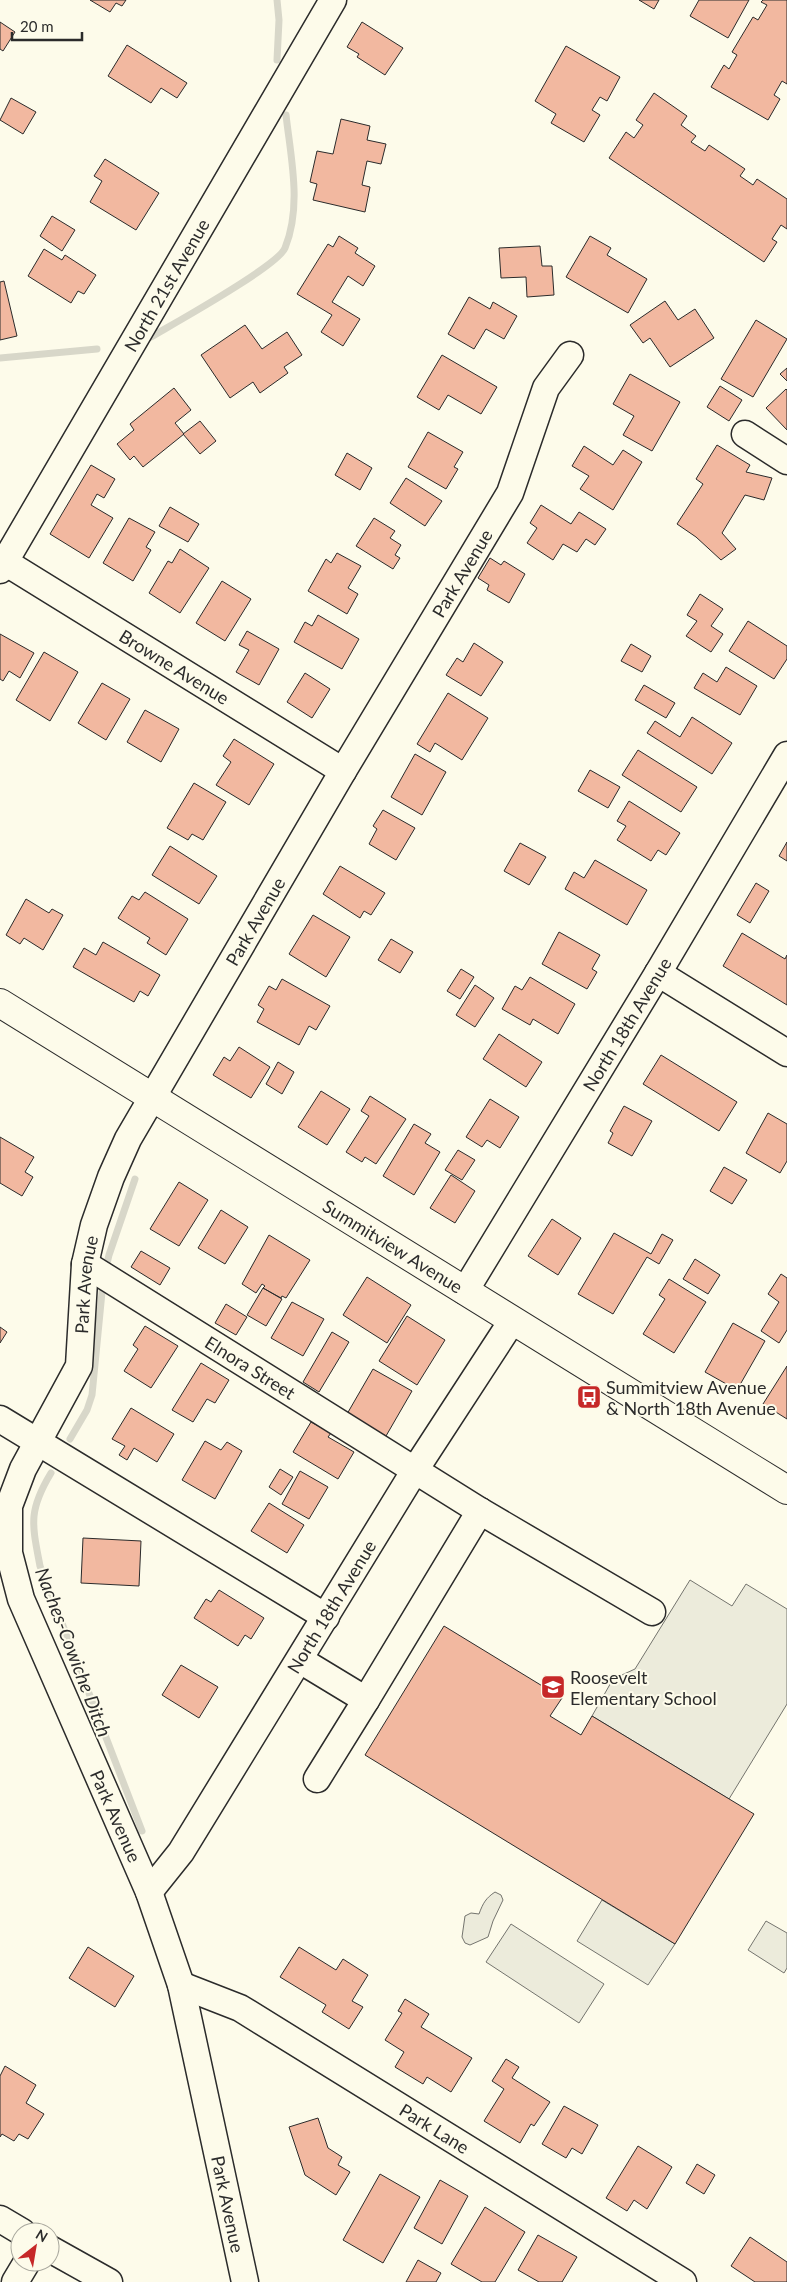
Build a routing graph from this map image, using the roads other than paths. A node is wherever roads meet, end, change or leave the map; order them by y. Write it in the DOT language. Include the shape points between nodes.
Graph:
graph roads {
  1 [pos="333,0"];
  2 [pos="570,356"];
  3 [pos="745,434"];
  4 [pos="787,461"];
  5 [pos="2,566"];
  6 [pos="787,755"];
  7 [pos="343,772"];
  8 [pos="658,973"];
  9 [pos="0,1003"];
  10 [pos="787,1053"];
  11 [pos="152,1096"];
  12 [pos="98,1272"];
  13 [pos="465,1291"];
  14 [pos="512,1321"];
  15 [pos="0,1419"];
  16 [pos="38,1442"];
  17 [pos="415,1470"];
  18 [pos="787,1490"];
  19 [pos="480,1511"];
  20 [pos="652,1612"];
  21 [pos="326,1617"];
  22 [pos="300,1660"];
  23 [pos="366,1700"];
  24 [pos="317,1779"];
  25 [pos="149,1892"];
  26 [pos="181,1985"];
  27 [pos="60,2255"];
  28 [pos="109,2282"];
  29 [pos="245,2282"];
  30 [pos="684,2282"];
  1 -- 5 [label="street, North 21st Avenue"];
  2 -- 7 [label="street, Park Avenue" via="546,388 510,493"];
  3 -- 4 [label="street"];
  5 -- 7 [label="street, Browne Avenue"];
  6 -- 8 [label="street, North 18th Avenue"];
  7 -- 11 [label="street, Park Avenue"];
  8 -- 10 [label="street"];
  8 -- 13 [label="street, North 18th Avenue"];
  9 -- 11 [label="main road, Summitview Avenue"];
  11 -- 12 [label="street, Park Avenue" via="128,1139 94,1225"];
  11 -- 13 [label="main road, Summitview Avenue"];
  12 -- 16 [label="street, Park Avenue" via="79,1366"];
  12 -- 17 [label="street, Elnora Street"];
  13 -- 14 [label="main road, Summitview Avenue"];
  14 -- 17 [label="street, North 18th Avenue"];
  14 -- 18 [label="main road, Summitview Avenue"];
  15 -- 16 [label="street"];
  16 -- 21 [label="street"];
  16 -- 25 [label="street, Park Avenue" via="23,1469 9,1506 9,1554 21,1599"];
  17 -- 19 [label="street, Elnora Street"];
  17 -- 21 [label="street, North 18th Avenue"];
  19 -- 20 [label="street, Elnora Street"];
  19 -- 23 [label="street"];
  21 -- 22 [label="street, North 18th Avenue"];
  22 -- 23 [label="street"];
  22 -- 25 [label="street, North 18th Avenue" via="181,1852"];
  23 -- 24 [label="street"];
  25 -- 26 [label="street, Park Avenue"];
  26 -- 29 [label="street, Park Avenue"];
  26 -- 30 [label="street, Park Lane" via="240,2008"];
  27 -- 28 [label="street"];
}
